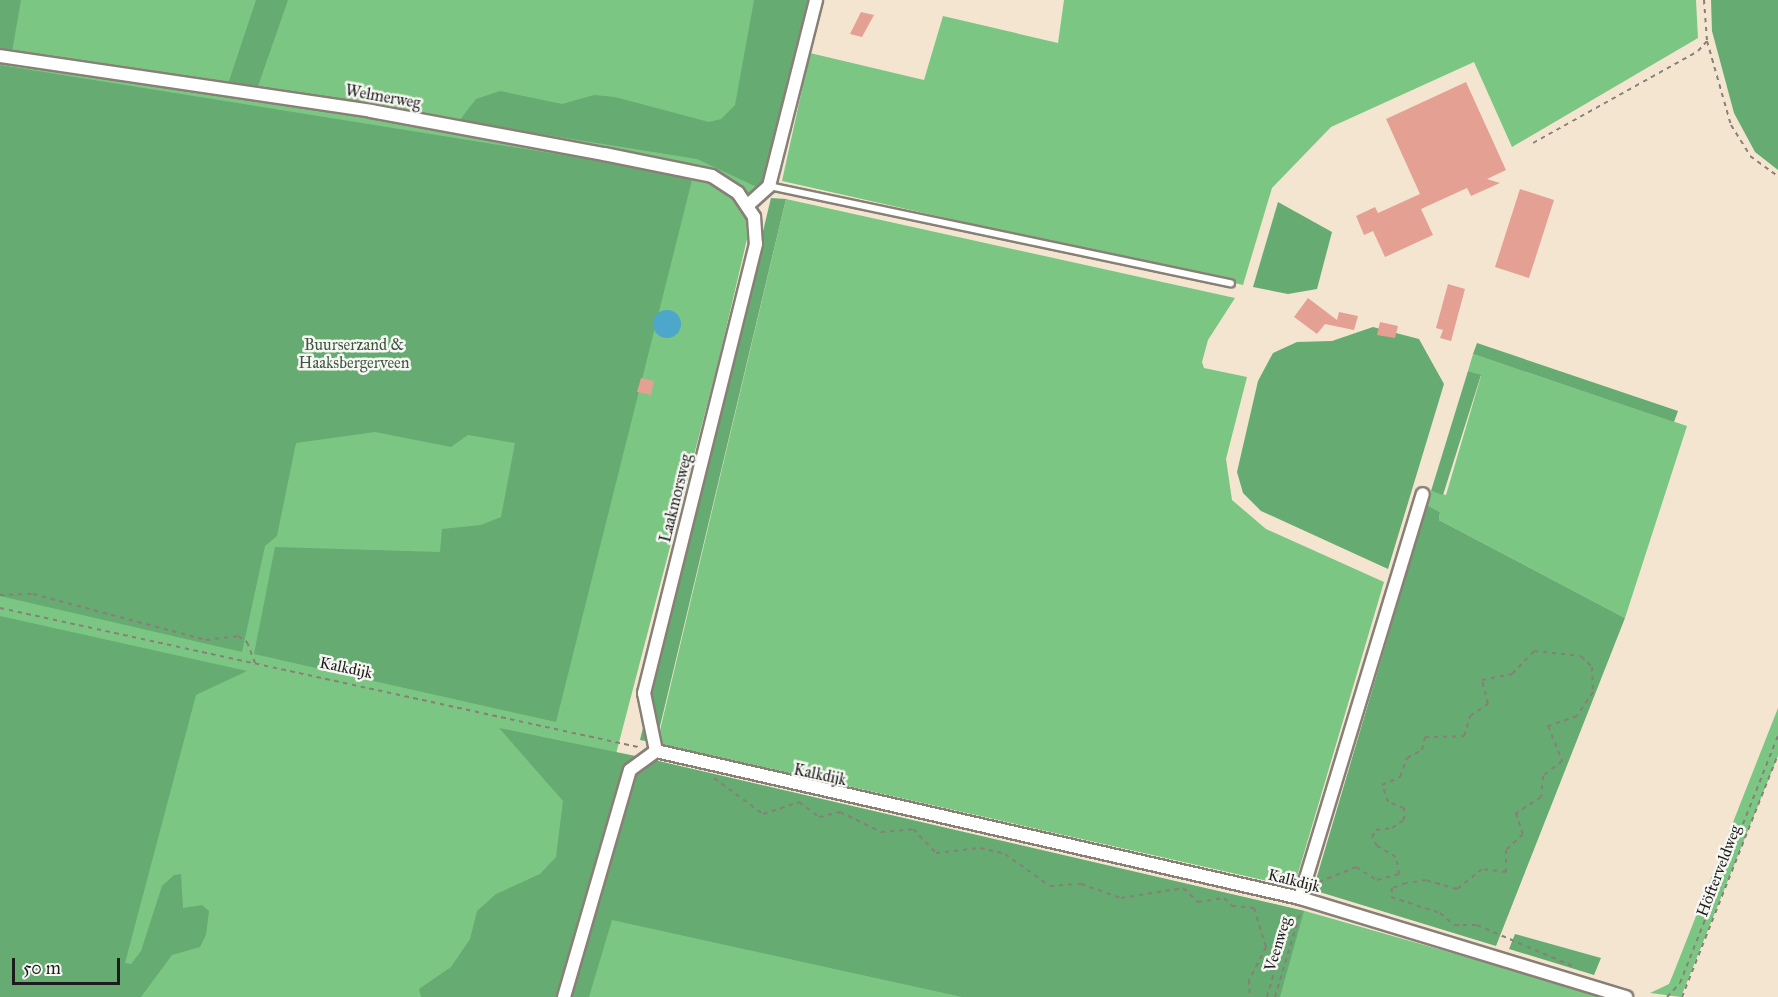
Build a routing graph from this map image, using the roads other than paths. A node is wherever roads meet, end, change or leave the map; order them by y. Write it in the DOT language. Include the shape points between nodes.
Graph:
graph roads {
  1 [pos="816,0"];
  2 [pos="0,56"];
  3 [pos="769,186"];
  4 [pos="748,205"];
  5 [pos="1232,283"];
  6 [pos="1423,494"];
  7 [pos="656,751"];
  8 [pos="1301,893"];
  9 [pos="564,997"];
  10 [pos="1626,997"];
  1 -- 3 [label="street"];
  2 -- 4 [label="street, Welmerweg" via="371,111 614,156 712,177"];
  3 -- 4 [label="street"];
  3 -- 5 [label="lane"];
  4 -- 7 [label="street, Laakmorsweg" via="756,244 644,693"];
  6 -- 8 [label="street"];
  7 -- 8 [label="street, Kalkdijk" via="698,765"];
  7 -- 9 [label="street" via="630,770"];
  8 -- 10 [label="street, Kalkdijk"];
}
